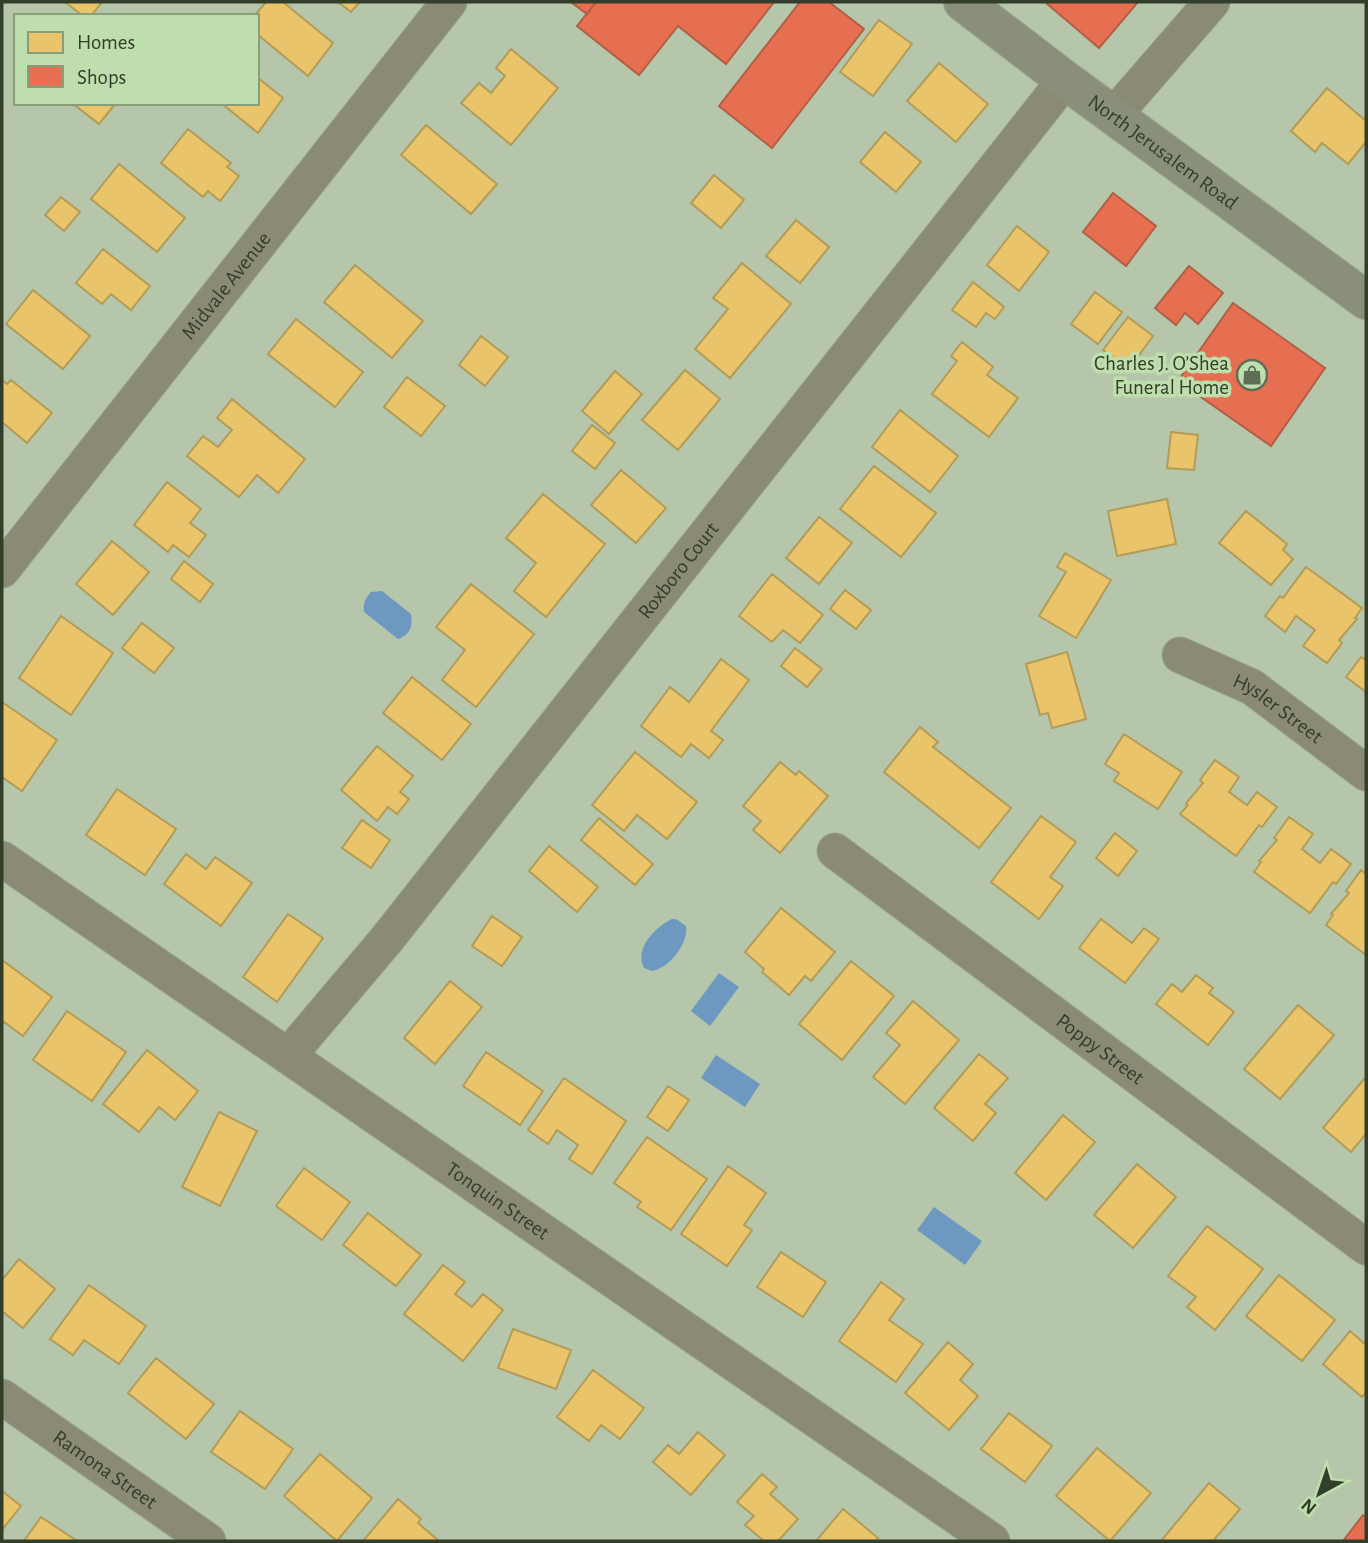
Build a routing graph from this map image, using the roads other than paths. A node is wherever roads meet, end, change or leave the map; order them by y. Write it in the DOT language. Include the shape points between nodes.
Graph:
graph roads {
  1 [pos="449,2"];
  2 [pos="963,2"];
  3 [pos="1212,2"];
  4 [pos="1065,80"];
  5 [pos="1114,115"];
  6 [pos="1366,300"];
  7 [pos="2,570"];
  8 [pos="1180,655"];
  9 [pos="1366,774"];
  10 [pos="835,851"];
  11 [pos="2,859"];
  12 [pos="288,1056"];
  13 [pos="1366,1247"];
  14 [pos="2,1397"];
  15 [pos="208,1541"];
  16 [pos="992,1541"];
  1 -- 7 [label="street, Midvale Avenue"];
  2 -- 4 [label="main road, North Jerusalem Road"];
  3 -- 5 [label="street"];
  4 -- 5 [label="main road, North Jerusalem Road"];
  4 -- 12 [label="street, Roxboro Court" via="387,939"];
  5 -- 6 [label="main road, North Jerusalem Road"];
  8 -- 9 [label="street, Hysler Street" via="1252,687"];
  10 -- 13 [label="street, Poppy Street"];
  11 -- 12 [label="street, Tonquin Street"];
  12 -- 16 [label="street, Tonquin Street"];
  14 -- 15 [label="street, Ramona Street"];
}
